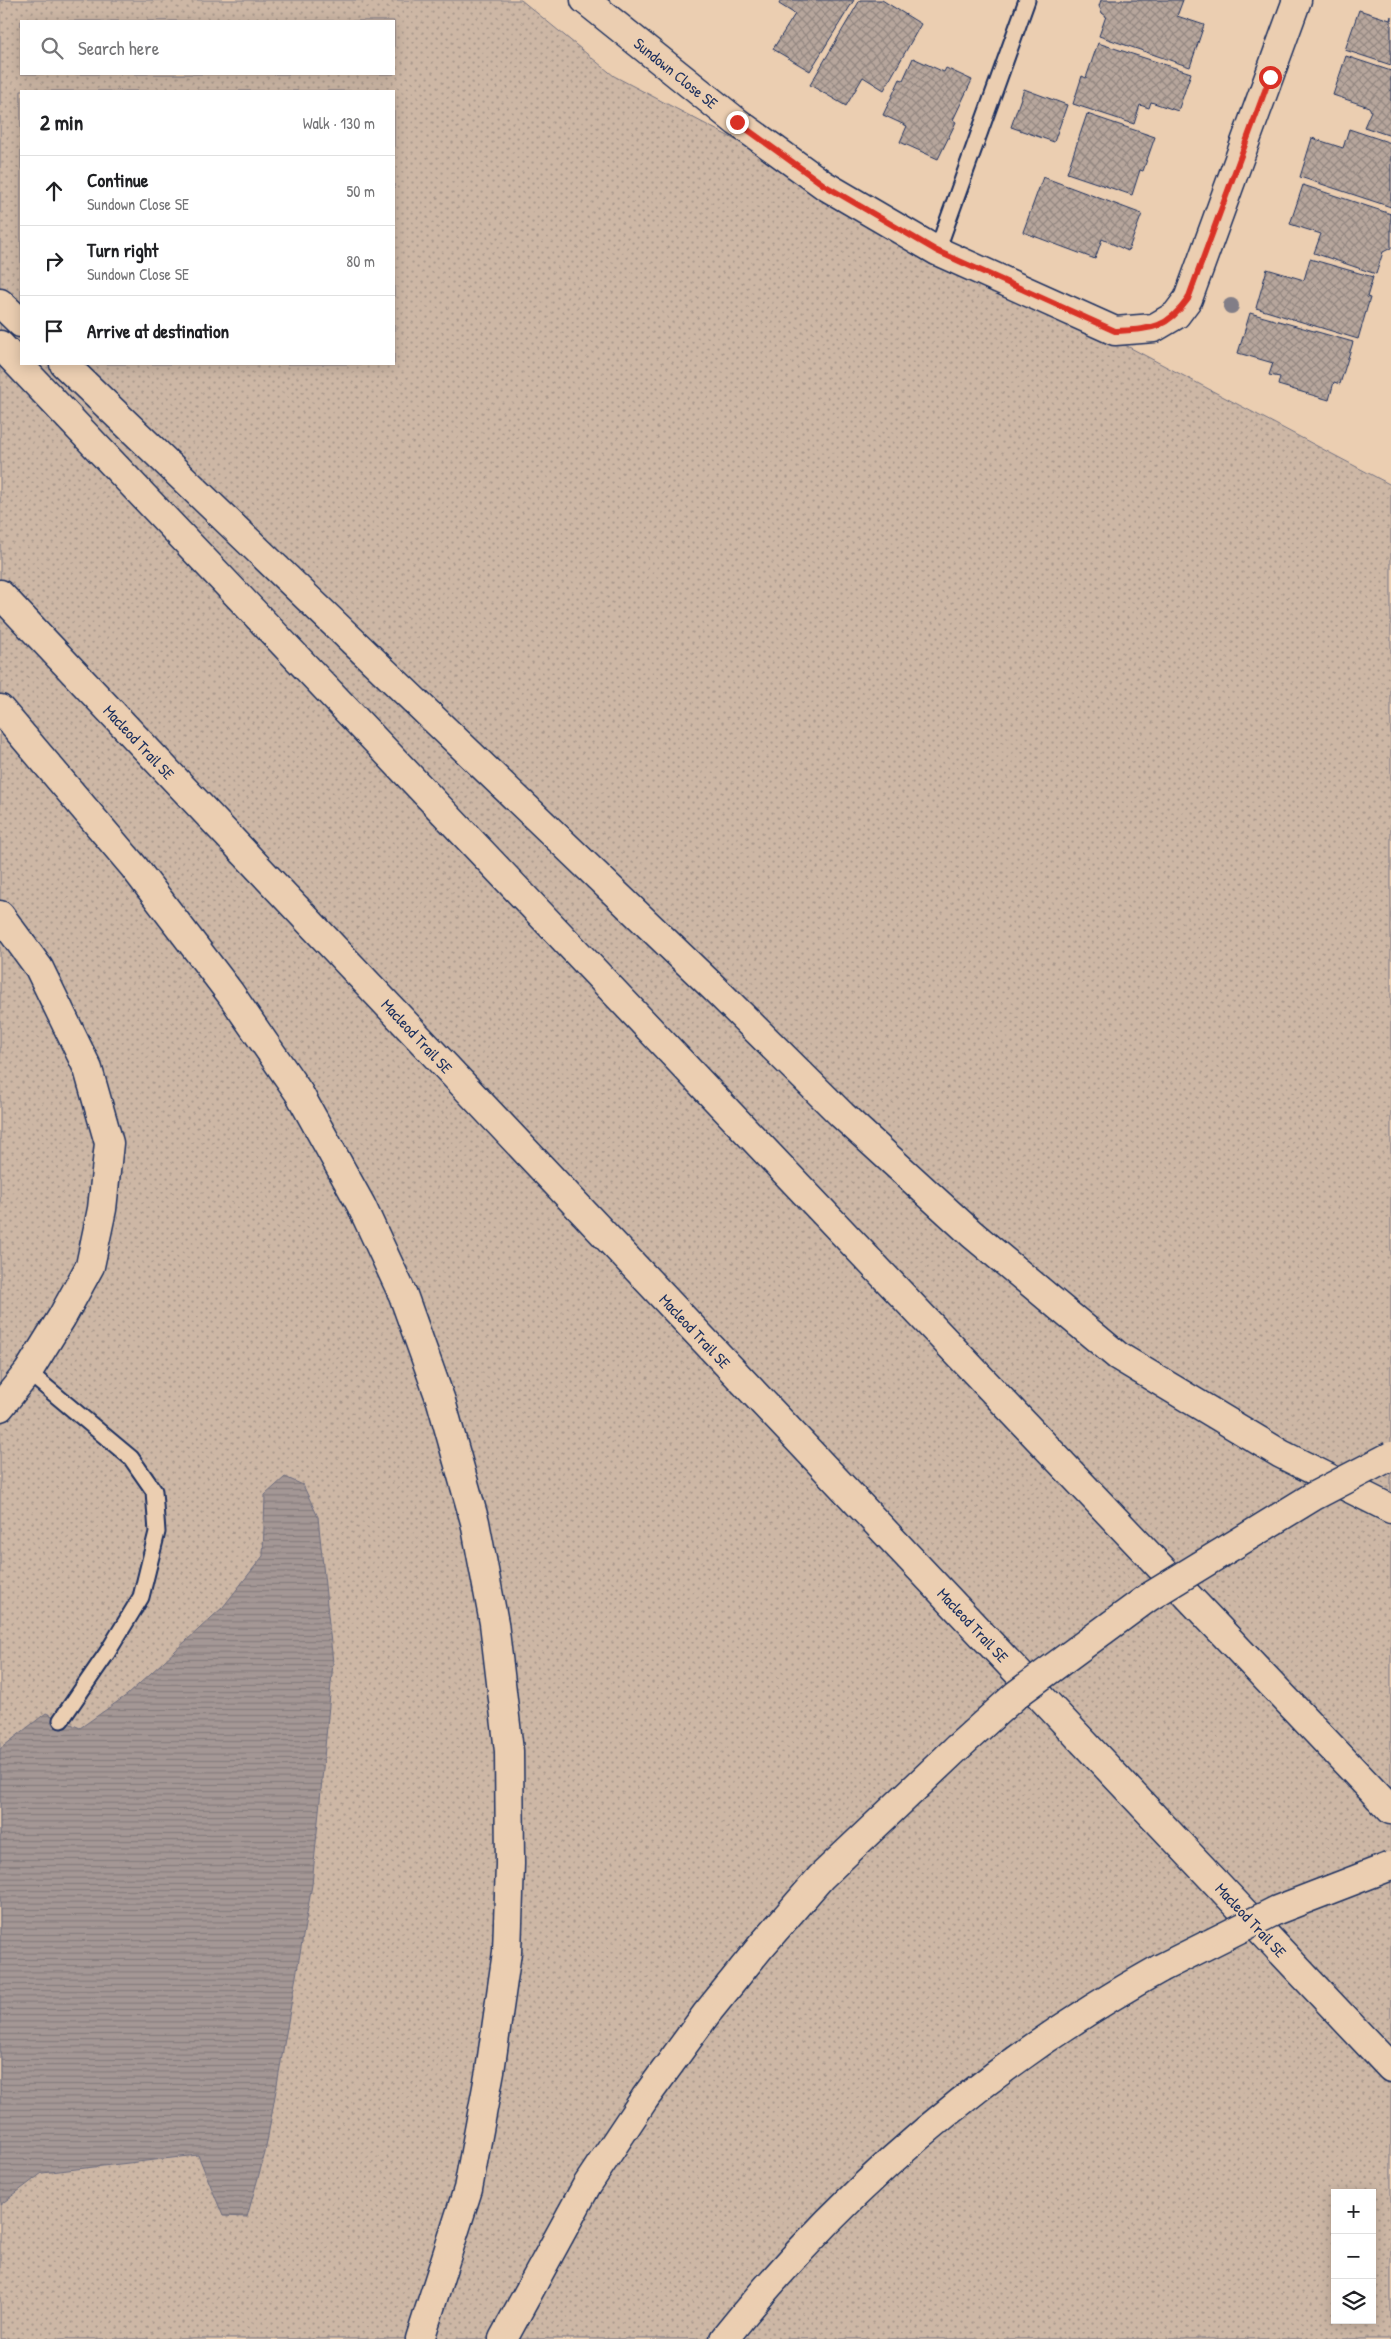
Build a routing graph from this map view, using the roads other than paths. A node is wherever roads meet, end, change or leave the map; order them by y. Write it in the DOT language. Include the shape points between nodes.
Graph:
graph roads {
  1 [pos="1027,0"];
  2 [pos="1297,0"];
  3 [pos="593,2"];
  4 [pos="937,251"];
  5 [pos="0,303"];
  6 [pos="20,322"];
  7 [pos="0,345"];
  8 [pos="65,365"];
  9 [pos="0,594"];
  10 [pos="0,709"];
  11 [pos="0,915"];
  12 [pos="28,1372"];
  13 [pos="0,1407"];
  14 [pos="1391,1456"];
  15 [pos="1391,1509"];
  16 [pos="61,1720"];
  17 [pos="1391,1810"];
  18 [pos="1391,1866"];
  19 [pos="1391,2068"];
  20 [pos="420,2339"];
  21 [pos="503,2339"];
  22 [pos="724,2339"];
  1 -- 4 [label="lane"];
  2 -- 4 [label="main road, Sundown Close SE" via="1188,299 1176,315 1154,328 1115,331"];
  3 -- 4 [label="main road, Sundown Close SE" via="737,122 824,185"];
  5 -- 6 [label="main road"];
  7 -- 17 [label="main road"];
  8 -- 15 [label="main road" via="842,1115 972,1234 1118,1356 1281,1454"];
  9 -- 19 [label="main road, Macleod Trail SE"];
  10 -- 20 [label="main road" via="134,868 230,993 299,1093 361,1206 403,1295 441,1400 475,1522 494,1623 509,1751 510,1864 506,1952 490,2071 468,2189"];
  11 -- 12 [label="main road" via="39,968 88,1069 108,1143 102,1209 90,1266"];
  12 -- 13 [label="main road"];
  12 -- 16 [label="lane" via="131,1458 154,1491 157,1532 141,1597"];
  14 -- 21 [label="main road, bridge" via="1314,1496 1149,1597 1017,1694 821,1877 707,2014 645,2098 586,2185"];
  18 -- 22 [label="main road, bridge" via="1278,1910 1118,1992 1052,2034 914,2140 840,2208"];
}
